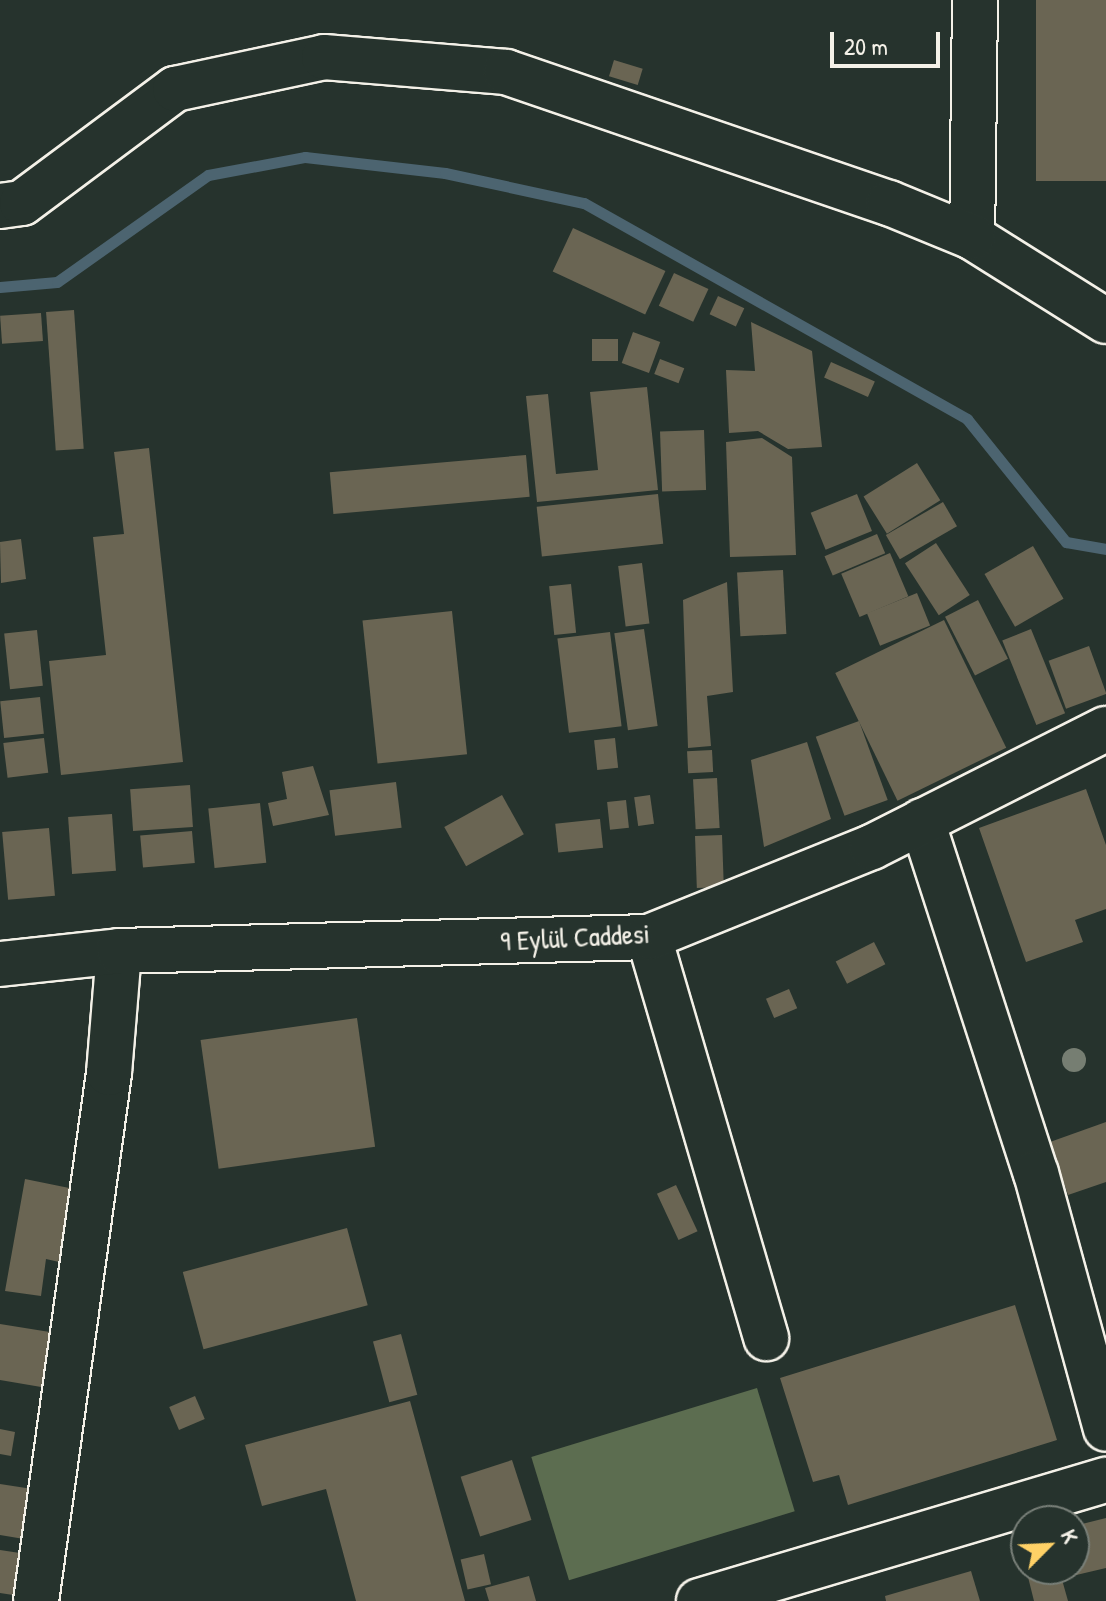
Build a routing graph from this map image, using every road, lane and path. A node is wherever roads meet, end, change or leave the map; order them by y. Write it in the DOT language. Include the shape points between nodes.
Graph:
graph roads {
  1 [pos="975,0"];
  2 [pos="0,206"];
  3 [pos="972,237"];
  4 [pos="1106,321"];
  5 [pos="1106,729"];
  6 [pos="922,821"];
  7 [pos="649,937"];
  8 [pos="119,951"];
  9 [pos="0,964"];
  10 [pos="766,1338"];
  11 [pos="1106,1429"];
  12 [pos="1106,1480"];
  13 [pos="36,1601"];
  14 [pos="699,1601"];
  1 -- 3 [label="street"];
  2 -- 3 [label="street" via="22,203 175,89 324,57 506,72 889,203"];
  3 -- 4 [label="street"];
  5 -- 6 [label="street, 9 Eylül Caddesi"];
  6 -- 7 [label="street, 9 Eylül Caddesi"];
  6 -- 11 [label="street" via="1036,1173"];
  7 -- 8 [label="street, 9 Eylül Caddesi"];
  7 -- 10 [label="street"];
  8 -- 9 [label="street, 9 Eylül Caddesi"];
  8 -- 13 [label="street" via="109,1073"];
  12 -- 14 [label="street"];
}
